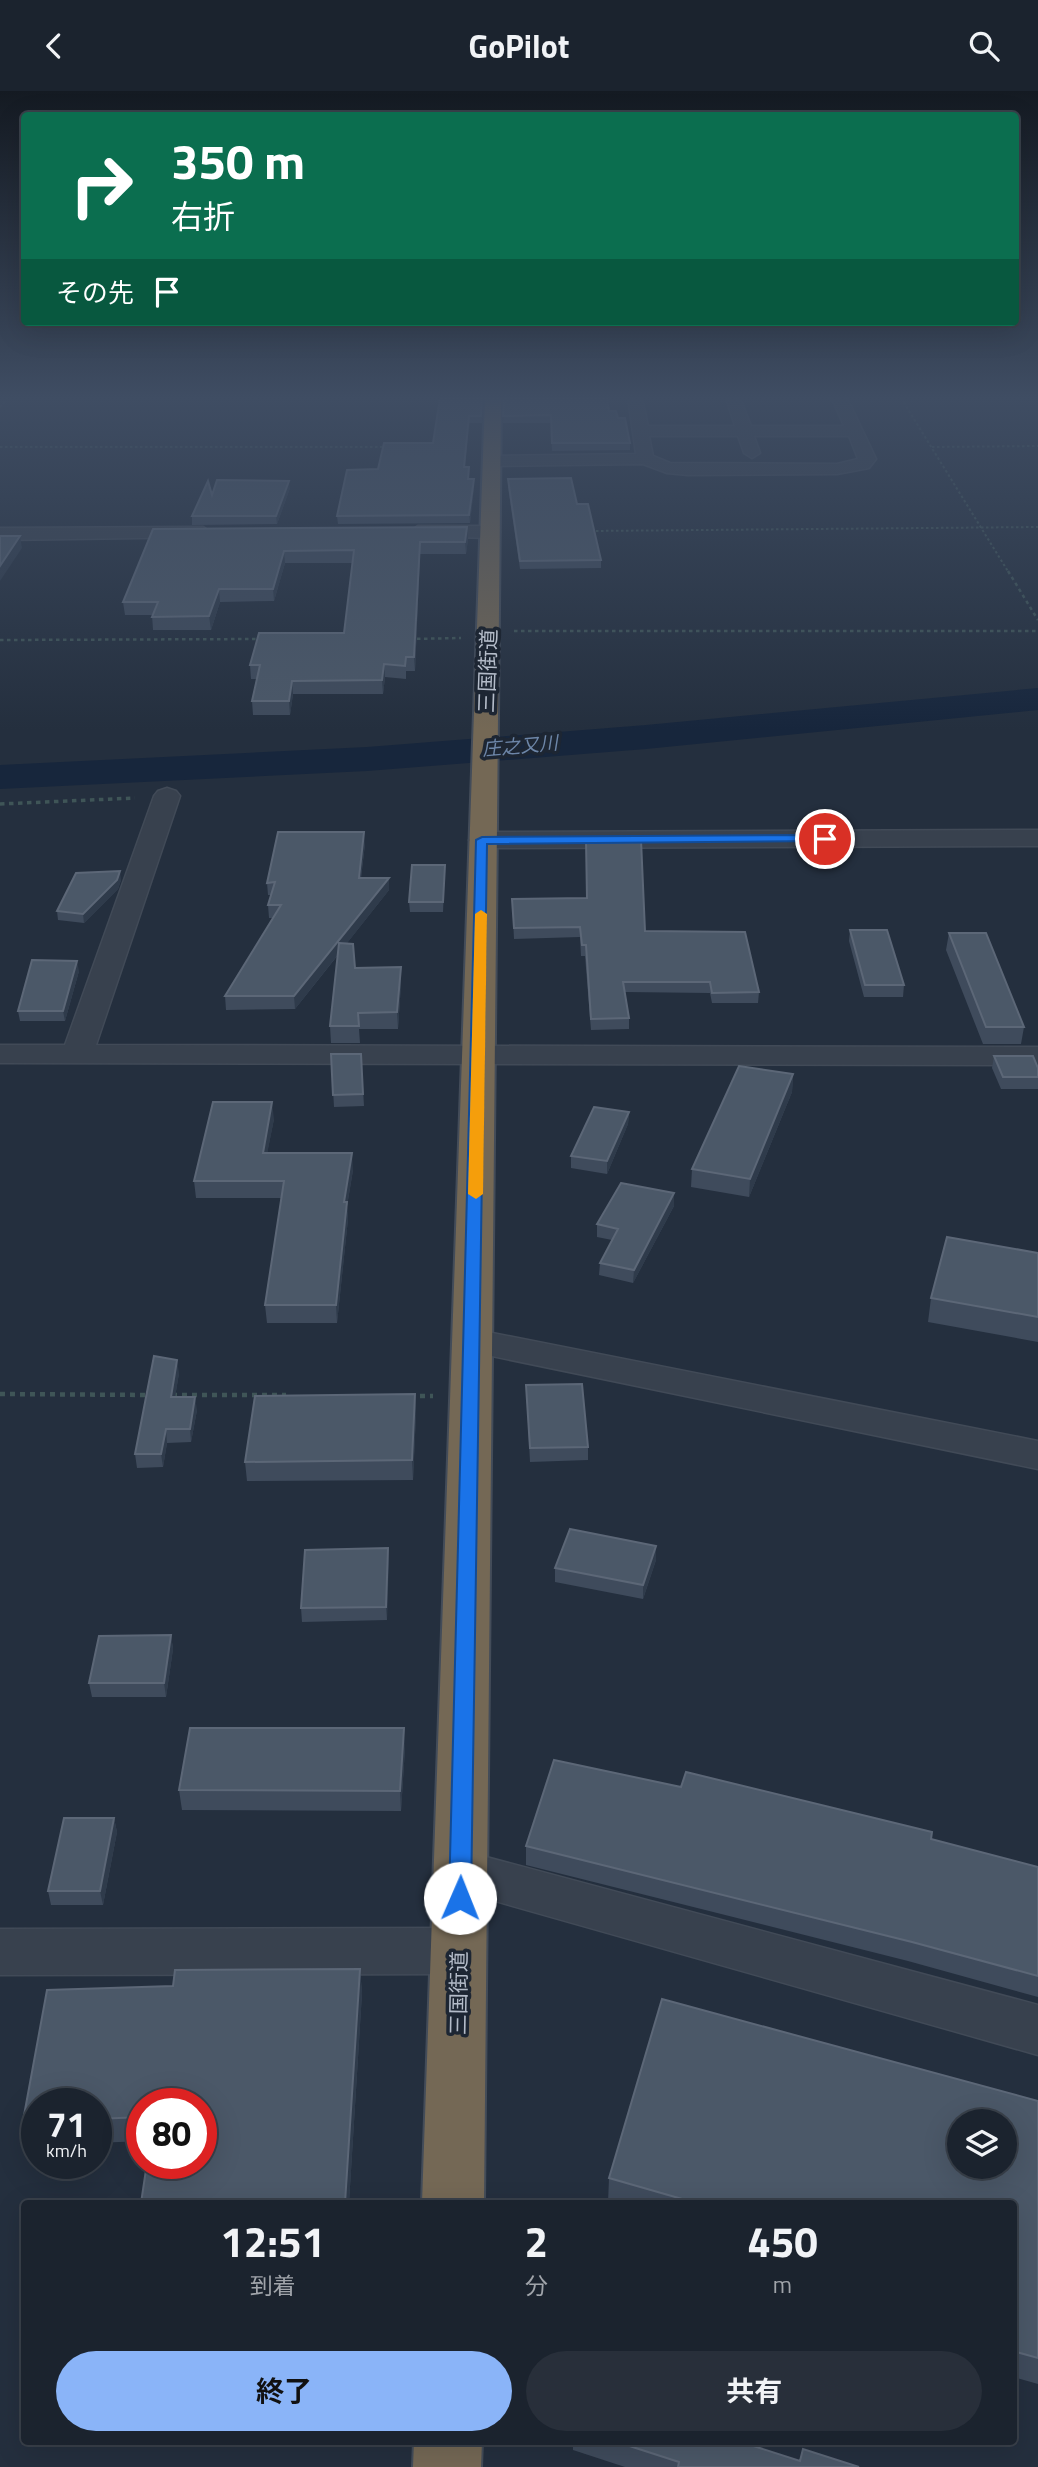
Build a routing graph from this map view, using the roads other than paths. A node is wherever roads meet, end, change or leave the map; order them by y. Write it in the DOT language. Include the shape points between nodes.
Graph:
graph roads {
  1 [pos="491,509"];
  2 [pos="395,532"];
  3 [pos="491,532"];
  4 [pos="216,533"];
  5 [pos="0,534"];
  6 [pos="167,796"];
  7 [pos="1038,838"];
  8 [pos="482,840"];
  9 [pos="0,1053"];
  10 [pos="77,1054"];
  11 [pos="479,1055"];
  12 [pos="1038,1056"];
  13 [pos="472,1341"];
  14 [pos="1038,1455"];
  15 [pos="460,1871"];
  16 [pos="459,1951"];
  17 [pos="0,1952"];
  18 [pos="1038,2030"];
  19 [pos="453,2200"];
  20 [pos="448,2445"];
  21 [pos="447,2467"];
  1 -- 3 [label="highway, 三国街道"];
  2 -- 3 [label="street"];
  3 -- 8 [label="highway, 三国街道"];
  4 -- 5 [label="street"];
  6 -- 10 [label="street"];
  7 -- 8 [label="street"];
  8 -- 11 [label="highway, 三国街道"];
  9 -- 10 [label="street"];
  10 -- 11 [label="street"];
  11 -- 12 [label="street"];
  11 -- 13 [label="highway, 三国街道"];
  13 -- 14 [label="street"];
  13 -- 15 [label="highway, 三国街道"];
  15 -- 16 [label="highway, 三国街道"];
  15 -- 18 [label="street"];
  16 -- 17 [label="street"];
  16 -- 19 [label="highway, 三国街道"];
  20 -- 21 [label="highway"];
}
